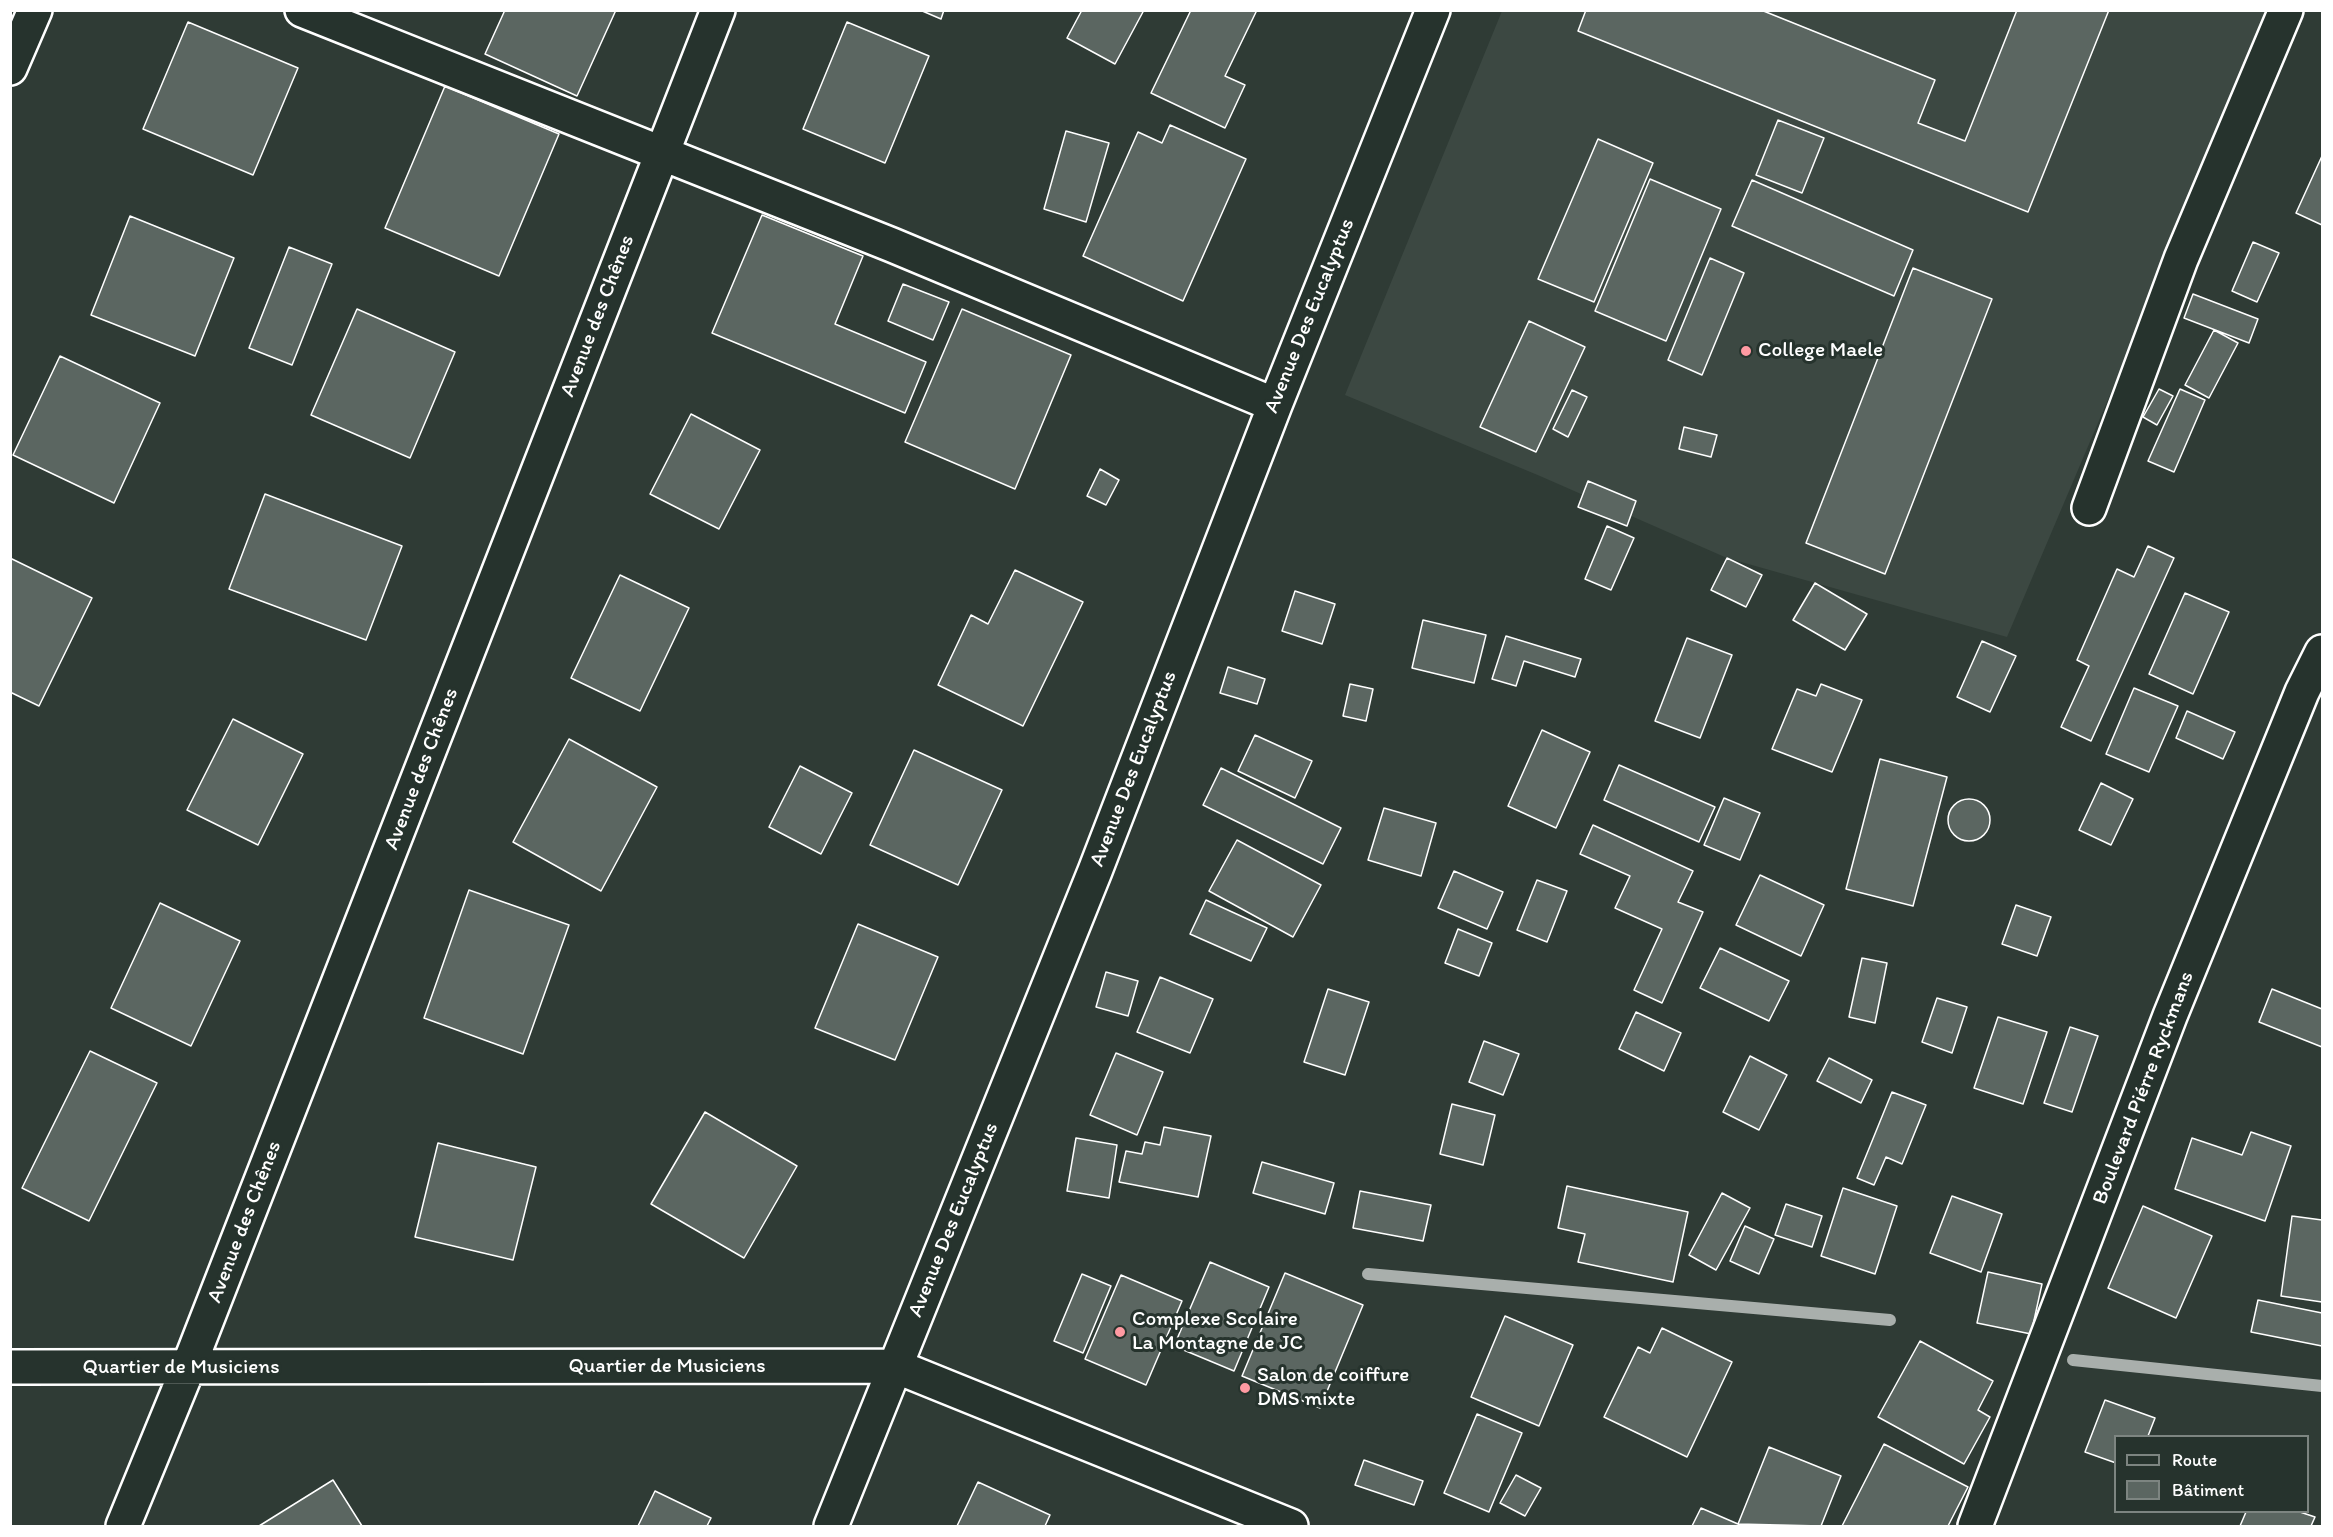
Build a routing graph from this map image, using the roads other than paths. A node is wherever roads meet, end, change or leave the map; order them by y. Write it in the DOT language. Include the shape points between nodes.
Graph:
graph roads {
  1 [pos="35,10"];
  2 [pos="302,10"];
  3 [pos="718,10"];
  4 [pos="1433,10"];
  5 [pos="2286,10"];
  6 [pos="10,68"];
  7 [pos="662,153"];
  8 [pos="1275,405"];
  9 [pos="2089,508"];
  10 [pos="2322,652"];
  11 [pos="895,1366"];
  12 [pos="10,1367"];
  13 [pos="188,1368"];
  14 [pos="123,1527"];
  15 [pos="831,1527"];
  16 [pos="1291,1527"];
  17 [pos="1975,1527"];
  1 -- 6 [label="street"];
  2 -- 7 [label="street"];
  3 -- 7 [label="street, Avenue des Chênes"];
  4 -- 8 [label="street, Avenue Des Eucalyptus"];
  5 -- 9 [label="street" via="2181,260"];
  7 -- 8 [label="street"];
  7 -- 13 [label="street, Avenue des Chênes"];
  8 -- 11 [label="street, Avenue Des Eucalyptus" via="1095,871"];
  10 -- 17 [label="street, Boulevard Piérre Ryckmans" via="2302,692 2170,1016"];
  11 -- 13 [label="street, Quartier de Musiciens"];
  11 -- 15 [label="street, Avenue Des Eucalyptus"];
  11 -- 16 [label="street, Quartier de Musiciens"];
  12 -- 13 [label="street, Quartier de Musiciens"];
  13 -- 14 [label="street, Avenue des Chênes"];
}
